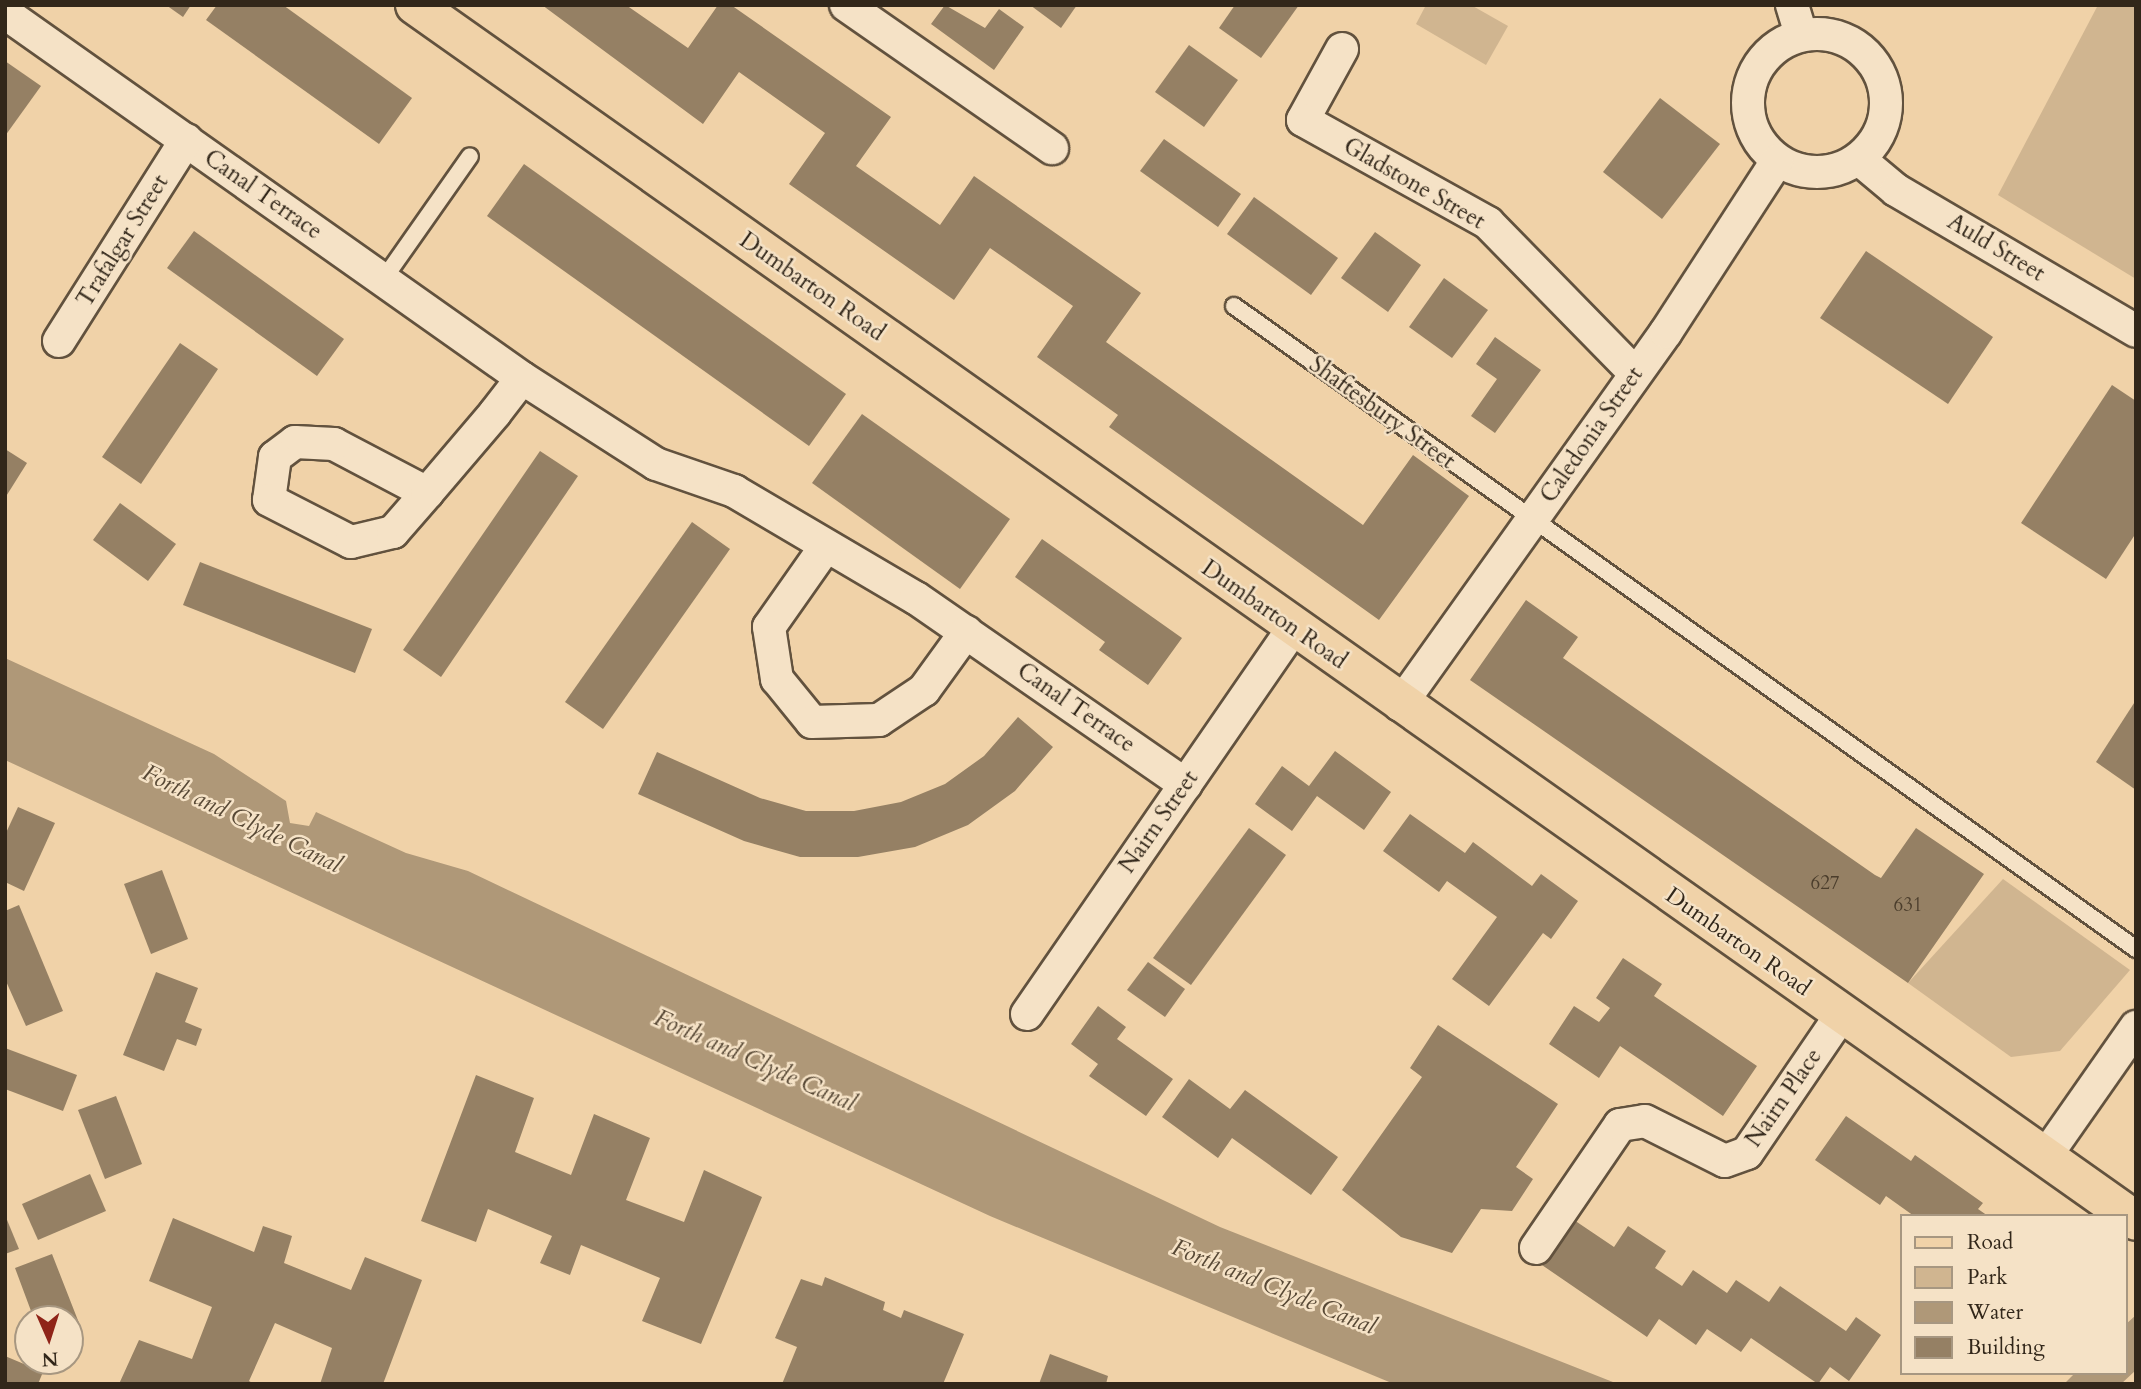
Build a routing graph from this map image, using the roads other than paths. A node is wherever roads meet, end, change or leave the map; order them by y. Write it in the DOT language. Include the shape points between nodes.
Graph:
graph roads {
  1 [pos="415,5"];
  2 [pos="846,5"];
  3 [pos="1792,5"];
  4 [pos="5,13"];
  5 [pos="1801,35"];
  6 [pos="1342,49"];
  7 [pos="186,140"];
  8 [pos="1052,148"];
  9 [pos="470,156"];
  10 [pos="1859,159"];
  11 [pos="1777,161"];
  12 [pos="383,280"];
  13 [pos="1234,306"];
  14 [pos="2136,331"];
  15 [pos="60,341"];
  16 [pos="1635,373"];
  17 [pos="522,378"];
  18 [pos="427,493"];
  19 [pos="1530,521"];
  20 [pos="826,546"];
  21 [pos="1293,629"];
  22 [pos="966,632"];
  23 [pos="1400,705"];
  24 [pos="1186,785"];
  25 [pos="2136,949"];
  26 [pos="1027,1014"];
  27 [pos="1841,1015"];
  28 [pos="2136,1027"];
  29 [pos="2045,1157"];
  30 [pos="2126,1214"];
  31 [pos="1536,1248"];
  1 -- 21 [label="main road, Dumbarton Road"];
  2 -- 8 [label="street"];
  3 -- 5 [label="street"];
  4 -- 7 [label="street, Canal Terrace"];
  5 -- 10 [label="street" via="1847,40 1880,74 1885,120"];
  5 -- 11 [label="street" via="1771,52 1751,79 1750,124"];
  6 -- 16 [label="street, Gladstone Street" via="1303,120 1488,223"];
  7 -- 12 [label="street, Canal Terrace"];
  7 -- 15 [label="street, Trafalgar Street"];
  9 -- 12 [label="lane"];
  10 -- 11 [label="street" via="1818,173"];
  10 -- 14 [label="street, Auld Street" via="1896,190"];
  11 -- 16 [label="street, Caledonia Street"];
  12 -- 17 [label="street, Canal Terrace"];
  13 -- 19 [label="lane, Shaftesbury Street"];
  16 -- 19 [label="street, Caledonia Street"];
  17 -- 18 [label="street"];
  17 -- 20 [label="street, Canal Terrace" via="656,464 734,491"];
  18 -- 18 [label="street" via="393,532 351,542 269,500 275,457 295,442 334,444"];
  19 -- 23 [label="street, Caledonia Street"];
  19 -- 25 [label="lane, Shaftesbury Street"];
  20 -- 22 [label="street, Canal Terrace"];
  20 -- 22 [label="street" via="769,627 777,679 812,722 879,720 924,690"];
  21 -- 23 [label="main road, Dumbarton Road"];
  21 -- 24 [label="street, Nairn Street"];
  22 -- 24 [label="street, Canal Terrace"];
  23 -- 27 [label="main road, Dumbarton Road"];
  24 -- 26 [label="street, Nairn Street"];
  27 -- 29 [label="main road, Dumbarton Road"];
  27 -- 31 [label="street, Nairn Place" via="1747,1153 1725,1161 1645,1121 1620,1125"];
  28 -- 29 [label="street"];
  29 -- 30 [label="main road, Dumbarton Road"];
}
